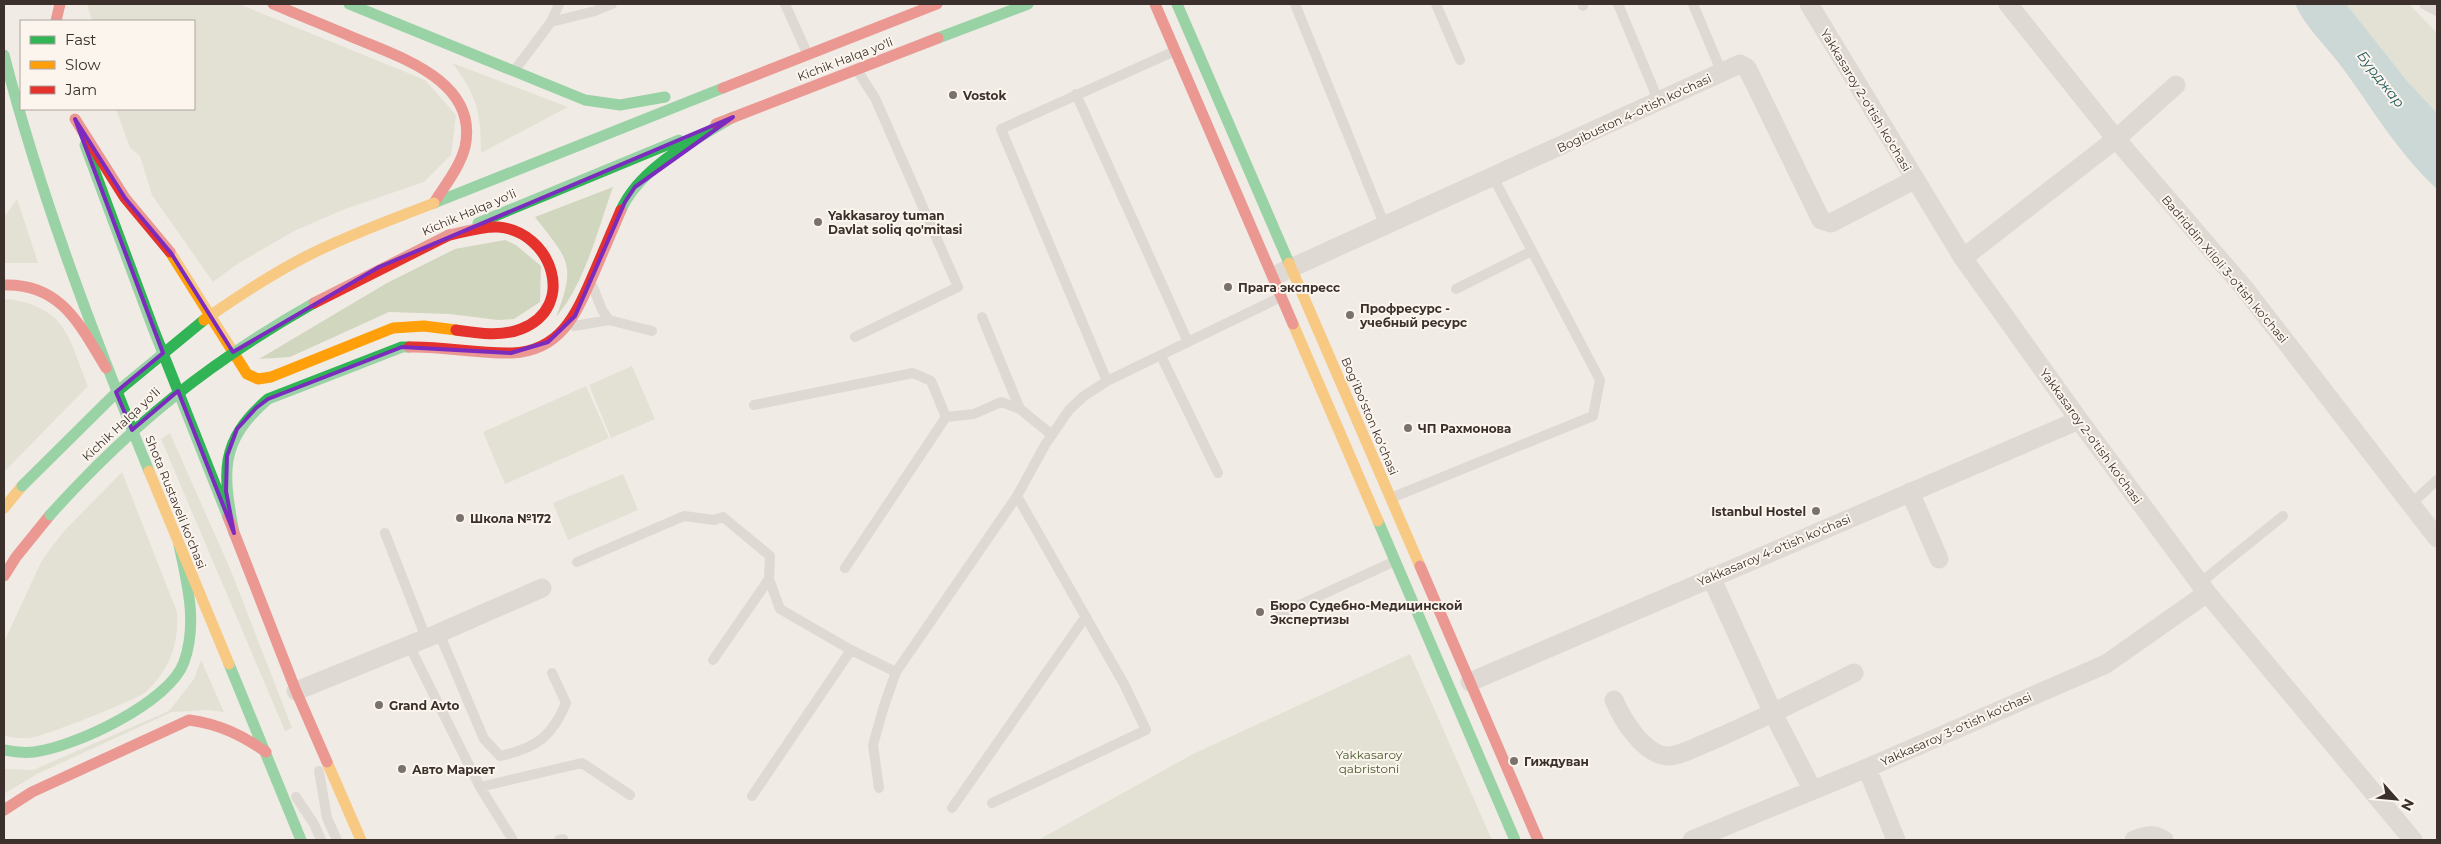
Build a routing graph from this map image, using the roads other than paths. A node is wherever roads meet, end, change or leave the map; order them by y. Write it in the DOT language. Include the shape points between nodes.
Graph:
graph roads {
  1 [pos="47,4"];
  2 [pos="60,4"];
  3 [pos="273,4"];
  4 [pos="349,4"];
  5 [pos="559,4"];
  6 [pos="612,4"];
  7 [pos="785,4"];
  8 [pos="937,4"];
  9 [pos="1028,4"];
  10 [pos="1155,4"];
  11 [pos="1177,4"];
  12 [pos="1294,4"];
  13 [pos="1436,4"];
  14 [pos="1618,4"];
  15 [pos="1692,4"];
  16 [pos="1809,4"];
  17 [pos="2008,4"];
  18 [pos="2424,4"];
  19 [pos="2437,10"];
  20 [pos="49,20"];
  21 [pos="56,20"];
  22 [pos="551,22"];
  23 [pos="1194,43"];
  24 [pos="1175,51"];
  25 [pos="808,54"];
  26 [pos="4,55"];
  27 [pos="1460,60"];
  28 [pos="856,69"];
  29 [pos="513,72"];
  30 [pos="1722,73"];
  31 [pos="2176,85"];
  32 [pos="1076,94"];
  33 [pos="1659,102"];
  34 [pos="73,114"];
  35 [pos="733,117"];
  36 [pos="2116,139"];
  37 [pos="1494,177"];
  38 [pos="1914,180"];
  39 [pos="434,203"];
  40 [pos="1385,226"];
  41 [pos="449,235"];
  42 [pos="1532,251"];
  43 [pos="1963,258"];
  44 [pos="1291,268"];
  45 [pos="1272,276"];
  46 [pos="591,281"];
  47 [pos="4,284"];
  48 [pos="1300,288"];
  49 [pos="1456,289"];
  50 [pos="1281,298"];
  51 [pos="982,317"];
  52 [pos="609,320"];
  53 [pos="566,328"];
  54 [pos="652,331"];
  55 [pos="855,337"];
  56 [pos="1188,342"];
  57 [pos="1160,356"];
  58 [pos="106,368"];
  59 [pos="1107,381"];
  60 [pos="754,405"];
  61 [pos="1020,409"];
  62 [pos="946,417"];
  63 [pos="2079,420"];
  64 [pos="1052,435"];
  65 [pos="1218,473"];
  66 [pos="2437,480"];
  67 [pos="22,486"];
  68 [pos="1910,492"];
  69 [pos="1017,496"];
  70 [pos="4,498"];
  71 [pos="1391,498"];
  72 [pos="2411,504"];
  73 [pos="1371,506"];
  74 [pos="4,508"];
  75 [pos="2283,516"];
  76 [pos="234,533"];
  77 [pos="385,533"];
  78 [pos="2437,538"];
  79 [pos="179,545"];
  80 [pos="1414,552"];
  81 [pos="1939,559"];
  82 [pos="1394,561"];
  83 [pos="577,562"];
  84 [pos="846,568"];
  85 [pos="4,576"];
  86 [pos="1711,577"];
  87 [pos="769,579"];
  88 [pos="542,588"];
  89 [pos="2204,588"];
  90 [pos="1280,614"];
  91 [pos="1086,616"];
  92 [pos="425,639"];
  93 [pos="851,650"];
  94 [pos="713,660"];
  95 [pos="896,672"];
  96 [pos="552,673"];
  97 [pos="1854,673"];
  98 [pos="1470,682"];
  99 [pos="296,691"];
  100 [pos="1614,700"];
  101 [pos="1773,713"];
  102 [pos="313,734"];
  103 [pos="4,750"];
  104 [pos="266,752"];
  105 [pos="1867,768"];
  106 [pos="480,787"];
  107 [pos="879,788"];
  108 [pos="1812,790"];
  109 [pos="630,795"];
  110 [pos="752,796"];
  111 [pos="992,803"];
  112 [pos="952,808"];
  113 [pos="4,810"];
  114 [pos="301,840"];
  115 [pos="321,840"];
  116 [pos="337,840"];
  117 [pos="361,840"];
  118 [pos="513,840"];
  119 [pos="1514,840"];
  120 [pos="1538,840"];
  121 [pos="1692,840"];
  122 [pos="1896,840"];
  123 [pos="2134,840"];
  124 [pos="2164,840"];
  125 [pos="2413,840"];
  1 -- 20 [label="main road"];
  2 -- 21 [label="main road"];
  3 -- 39 [label="main road" via="416,64 436,76 450,91 463,116 465,146"];
  4 -- 29 [label="main road"];
  5 -- 22 [label="lane"];
  6 -- 22 [label="lane"];
  7 -- 25 [label="lane"];
  8 -- 25 [label="main road, Kichik Halqa yo'li"];
  9 -- 28 [label="main road, Kichik Halqa yo'li"];
  10 -- 24 [label="main road"];
  11 -- 23 [label="main road, Bogʻiboʻston koʻchasi"];
  12 -- 40 [label="lane"];
  13 -- 27 [label="lane"];
  14 -- 33 [label="lane"];
  15 -- 30 [label="lane"];
  16 -- 38 [label="street, Yakkasaroy 2-o'tish ko'chasi"];
  17 -- 36 [label="street, Badriddin Xiloli 3-o'tish ko'chasi"];
  18 -- 19 [label="lane"];
  22 -- 29 [label="lane"];
  23 -- 24 [label="lane"];
  23 -- 44 [label="main road, Bogʻiboʻston koʻchasi"];
  24 -- 32 [label="lane"];
  24 -- 45 [label="main road"];
  25 -- 29 [label="main road" via="645,102 620,105 585,100"];
  25 -- 39 [label="main road, Kichik Halqa yo'li"];
  26 -- 58 [label="main road, Shota Rustaveli ko'chasi" via="60,248"];
  28 -- 35 [label="main road, Kichik Halqa yo'li"];
  28 -- 55 [label="lane" via="875,98 958,286"];
  30 -- 33 [label="street, Bogibuston 4-o'tish ko'chasi"];
  30 -- 38 [label="street, Bogibuston 4-o'tish ko'chasi" via="1740,64 1747,68 1821,220 1831,223"];
  31 -- 36 [label="street"];
  32 -- 56 [label="lane"];
  32 -- 59 [label="lane" via="1001,129"];
  33 -- 37 [label="street, Bogibuston 4-o'tish ko'chasi"];
  34 -- 41 [label="main road" via="125,198 171,253 247,374 254,378 271,378 398,327 514,333 545,312 554,293 554,274 544,255 528,238 496,226"];
  34 -- 76 [label="main road"];
  35 -- 41 [label="main road, Kichik Halqa yo'li"];
  35 -- 46 [label="main road" via="635,187 625,202"];
  36 -- 43 [label="street"];
  36 -- 72 [label="street, Badriddin Xiloli 3-o'tish ko'chasi" via="2245,289"];
  37 -- 40 [label="street, Bogibuston 4-o'tish ko'chasi"];
  37 -- 42 [label="lane"];
  38 -- 43 [label="street, Yakkasaroy 2-o'tish ko'chasi"];
  39 -- 67 [label="main road, Kichik Halqa yo'li, bridge" via="305,257 223,308 106,401"];
  40 -- 44 [label="street, Bogibuston 4-o'tish ko'chasi"];
  41 -- 85 [label="main road, Kichik Halqa yo'li, bridge" via="324,297 229,354 178,392 131,431 50,515"];
  42 -- 49 [label="lane"];
  42 -- 71 [label="lane" via="1600,380 1593,416"];
  43 -- 63 [label="street, Yakkasaroy 2-o'tish ko'chasi"];
  44 -- 45 [label="street, Bogibuston 4-o'tish ko'chasi"];
  44 -- 48 [label="main road, Bogʻiboʻston koʻchasi"];
  45 -- 50 [label="main road"];
  46 -- 52 [label="lane"];
  46 -- 53 [label="main road"];
  47 -- 58 [label="main road" via="25,285 48,293 64,306"];
  48 -- 50 [label="lane"];
  48 -- 71 [label="main road, Bogʻiboʻston koʻchasi"];
  50 -- 56 [label="lane"];
  50 -- 73 [label="main road"];
  51 -- 61 [label="lane"];
  52 -- 53 [label="lane"];
  52 -- 54 [label="lane"];
  53 -- 76 [label="main road" via="548,342 519,353 431,346 396,348 268,399 248,415 228,449 225,474"];
  56 -- 57 [label="lane"];
  57 -- 59 [label="lane"];
  57 -- 65 [label="lane"];
  58 -- 79 [label="main road, Shota Rustaveli ko'chasi"];
  59 -- 64 [label="lane" via="1084,396"];
  60 -- 62 [label="lane" via="913,373 931,380"];
  61 -- 62 [label="lane" via="1001,402 974,414"];
  61 -- 64 [label="lane"];
  62 -- 84 [label="lane"];
  63 -- 68 [label="street, Yakkasaroy 4-o'tish ko'chasi"];
  63 -- 89 [label="street, Yakkasaroy 2-o'tish ko'chasi"];
  64 -- 69 [label="lane"];
  66 -- 72 [label="lane"];
  67 -- 70 [label="main road"];
  67 -- 74 [label="main road, Kichik Halqa yo'li"];
  68 -- 81 [label="street"];
  68 -- 86 [label="street, Yakkasaroy 4-o'tish ko'chasi"];
  69 -- 91 [label="lane"];
  69 -- 95 [label="lane"];
  71 -- 73 [label="lane"];
  71 -- 80 [label="main road, Bogʻiboʻston koʻchasi"];
  72 -- 78 [label="street, Badriddin Xiloli 3-o'tish ko'chasi"];
  73 -- 82 [label="main road"];
  75 -- 89 [label="lane"];
  76 -- 99 [label="main road"];
  77 -- 92 [label="lane"];
  79 -- 103 [label="main road" via="190,597 192,640 189,655 176,680 158,698 128,716 81,737 39,752"];
  79 -- 104 [label="main road, Shota Rustaveli ko'chasi"];
  80 -- 82 [label="lane"];
  80 -- 98 [label="main road, Bogʻiboʻston koʻchasi"];
  82 -- 90 [label="lane"];
  82 -- 119 [label="main road"];
  83 -- 87 [label="lane" via="684,516 714,520 723,517 770,556"];
  86 -- 98 [label="street, Yakkasaroy 4-o'tish ko'chasi"];
  86 -- 101 [label="street"];
  87 -- 93 [label="lane" via="780,609"];
  87 -- 94 [label="lane"];
  88 -- 92 [label="street"];
  89 -- 105 [label="street, Yakkasaroy 3-o'tish ko'chasi" via="2106,664"];
  89 -- 125 [label="street, Yakkasaroy 2-o'tish ko'chasi"];
  91 -- 111 [label="lane" via="1146,730"];
  91 -- 112 [label="lane"];
  92 -- 96 [label="lane" via="484,739 500,756 526,750 557,725 566,703"];
  92 -- 99 [label="street"];
  92 -- 106 [label="lane"];
  93 -- 95 [label="lane"];
  93 -- 110 [label="lane"];
  95 -- 107 [label="lane" via="873,745"];
  97 -- 101 [label="street"];
  98 -- 120 [label="main road, Bogʻiboʻston koʻchasi"];
  99 -- 102 [label="main road"];
  100 -- 101 [label="street" via="1628,728 1651,750 1667,756 1689,750"];
  101 -- 108 [label="street"];
  102 -- 116 [label="lane" via="327,818"];
  102 -- 117 [label="main road"];
  104 -- 113 [label="main road" via="240,733 211,722 189,720 32,792"];
  104 -- 114 [label="main road, Shota Rustaveli ko'chasi"];
  104 -- 115 [label="lane" via="314,824"];
  105 -- 108 [label="street, Yakkasaroy 3-o'tish ko'chasi"];
  105 -- 122 [label="street"];
  106 -- 109 [label="lane" via="582,763"];
  106 -- 118 [label="lane"];
  108 -- 121 [label="street, Yakkasaroy 3-o'tish ko'chasi"];
  123 -- 124 [label="street" via="2148,835"];
}
